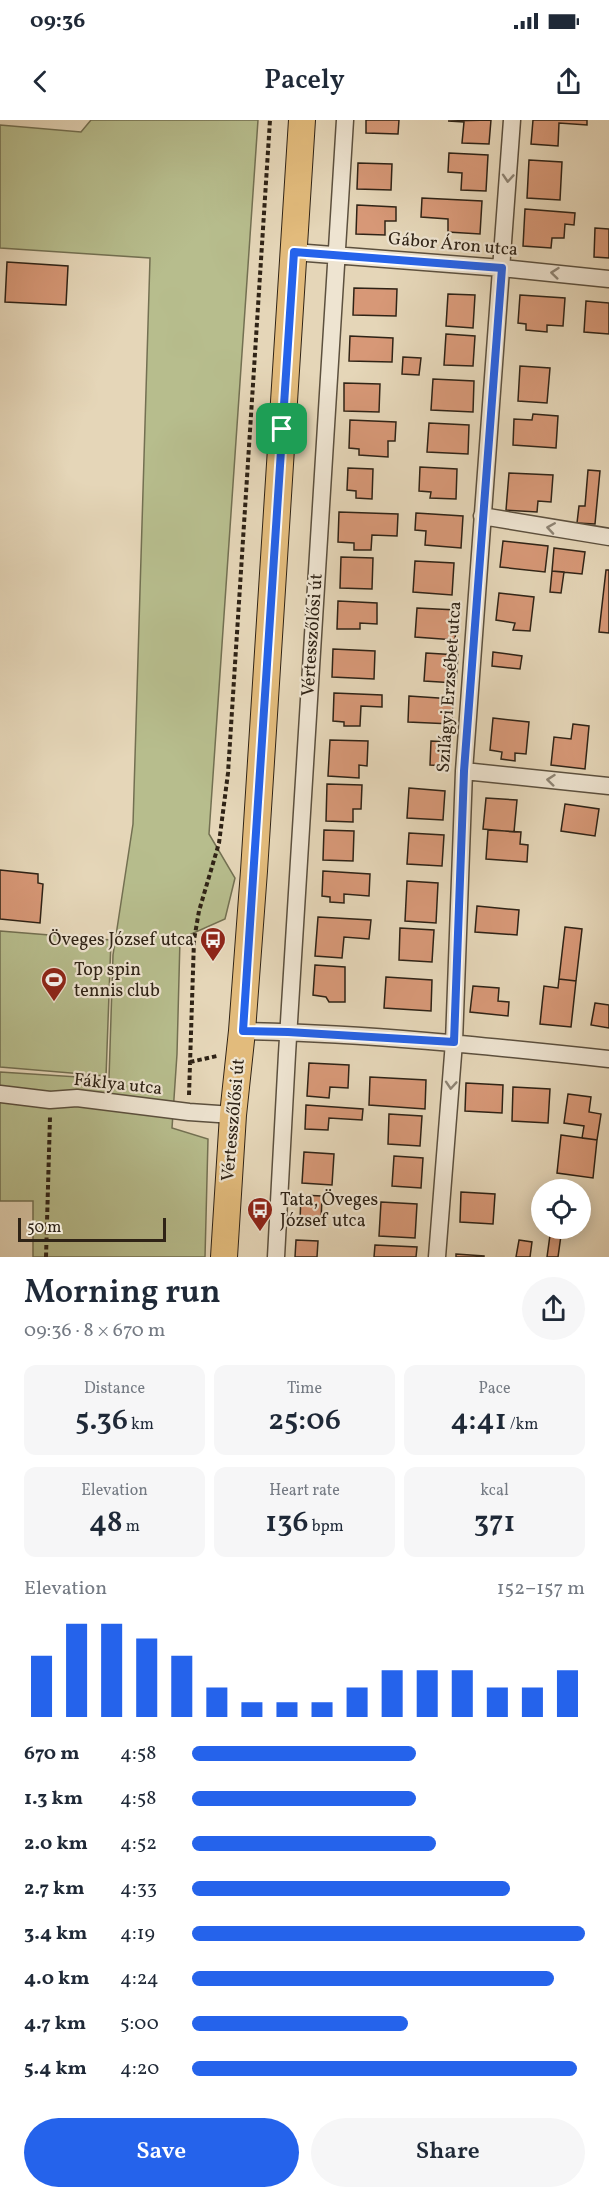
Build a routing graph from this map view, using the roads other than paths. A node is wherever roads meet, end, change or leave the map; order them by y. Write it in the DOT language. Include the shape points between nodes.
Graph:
graph roads {
  1 [pos="302,120"];
  2 [pos="345,120"];
  3 [pos="512,120"];
  4 [pos="294,252"];
  5 [pos="337,255"];
  6 [pos="502,268"];
  7 [pos="609,279"];
  8 [pos="482,516"];
  9 [pos="609,537"];
  10 [pos="464,771"];
  11 [pos="609,786"];
  12 [pos="243,1031"];
  13 [pos="288,1032"];
  14 [pos="454,1042"];
  15 [pos="609,1059"];
  16 [pos="0,1094"];
  17 [pos="233,1114"];
  18 [pos="224,1257"];
  19 [pos="276,1257"];
  20 [pos="437,1257"];
  1 -- 4 [label="main road, Vértesszőlősi út"];
  2 -- 5 [label="street, Vértesszőlősi út"];
  3 -- 6 [label="street, Szilágyi Erzsébet utca, one-way"];
  4 -- 5 [label="street, Gábor Áron utca"];
  4 -- 12 [label="main road, Vértesszőlősi út"];
  5 -- 6 [label="street, Gábor Áron utca"];
  5 -- 13 [label="street, Vértesszőlősi út"];
  7 -- 6 [label="street, Gábor Áron utca, one-way"];
  6 -- 8 [label="street, Szilágyi Erzsébet utca"];
  9 -- 8 [label="street, one-way"];
  8 -- 10 [label="street, Szilágyi Erzsébet utca"];
  11 -- 10 [label="street, one-way"];
  10 -- 14 [label="street, Szilágyi Erzsébet utca"];
  12 -- 13 [label="street"];
  12 -- 17 [label="main road, Vértesszőlősi út"];
  13 -- 14 [label="street"];
  13 -- 19 [label="street, Vértesszőlősi út"];
  14 -- 15 [label="street"];
  14 -- 20 [label="street, Szilágyi Erzsébet utca, one-way"];
  16 -- 17 [label="street, Fáklya utca"];
  17 -- 18 [label="main road, Vértesszőlősi út"];
}
